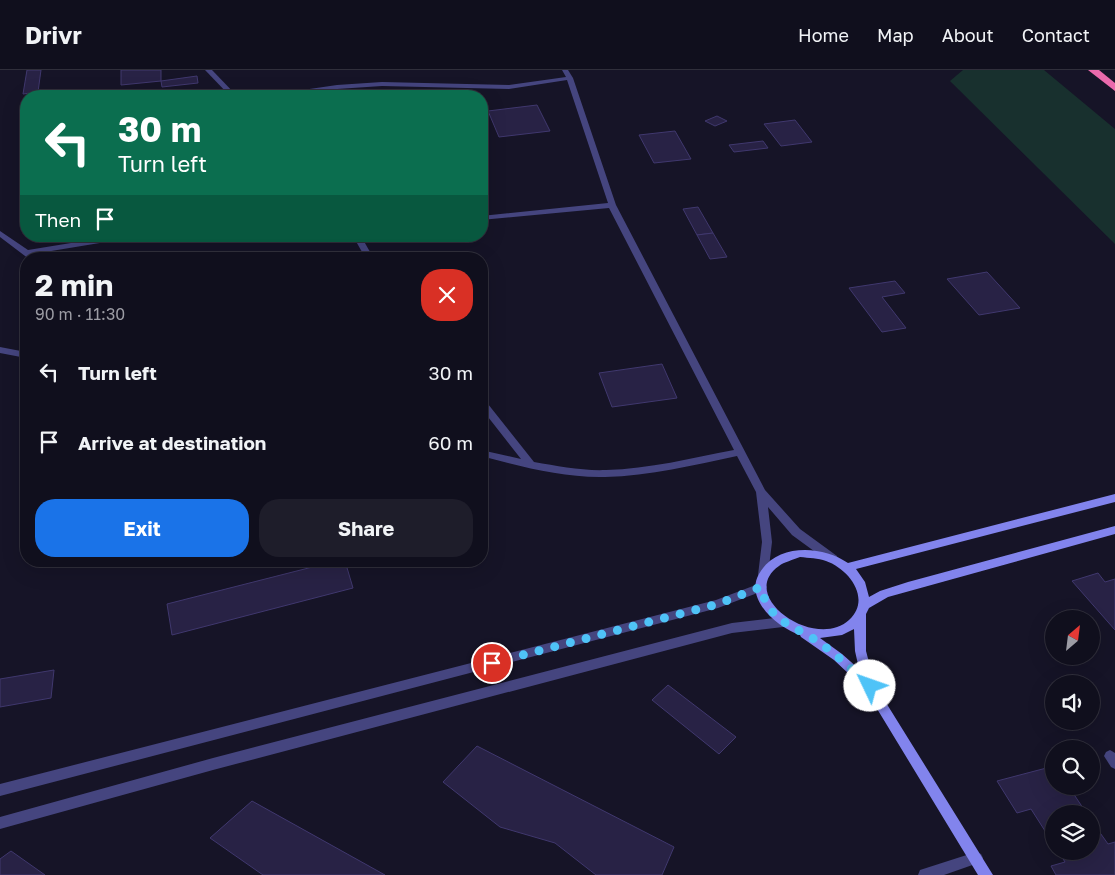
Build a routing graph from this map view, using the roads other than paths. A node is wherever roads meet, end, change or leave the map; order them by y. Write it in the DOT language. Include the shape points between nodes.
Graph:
graph roads {
  1 [pos="208,70"];
  2 [pos="565,70"];
  3 [pos="1093,70"];
  4 [pos="570,78"];
  5 [pos="1115,88"];
  6 [pos="228,90"];
  7 [pos="323,90"];
  8 [pos="612,205"];
  9 [pos="488,217"];
  10 [pos="0,233"];
  11 [pos="94,242"];
  12 [pos="26,252"];
  13 [pos="33,252"];
  14 [pos="0,350"];
  15 [pos="20,354"];
  16 [pos="488,410"];
  17 [pos="741,452"];
  18 [pos="488,455"];
  19 [pos="531,465"];
  20 [pos="761,492"];
  21 [pos="1115,498"];
  22 [pos="1115,530"];
  23 [pos="834,559"];
  24 [pos="848,567"];
  25 [pos="762,581"];
  26 [pos="866,604"];
  27 [pos="861,616"];
  28 [pos="783,622"];
  29 [pos="797,630"];
  30 [pos="870,686"];
  31 [pos="0,790"];
  32 [pos="0,823"];
  33 [pos="976,858"];
  34 [pos="925,875"];
  35 [pos="986,875"];
  1 -- 6 [label="street"];
  2 -- 4 [label="street"];
  3 -- 5 [label="highway"];
  4 -- 7 [label="street" via="509,87 430,84"];
  4 -- 8 [label="street"];
  8 -- 9 [label="street"];
  8 -- 17 [label="street"];
  10 -- 12 [label="street"];
  11 -- 13 [label="street"];
  14 -- 15 [label="street"];
  16 -- 19 [label="street"];
  17 -- 19 [label="street" via="636,471 588,473"];
  17 -- 20 [label="street"];
  18 -- 19 [label="street"];
  20 -- 23 [label="street" via="796,532"];
  20 -- 25 [label="street" via="767,542"];
  21 -- 24 [label="street"];
  22 -- 26 [label="street" via="908,586"];
  23 -- 24 [label="street"];
  23 -- 25 [label="street" via="799,553 784,557 771,564"];
  24 -- 26 [label="street" via="858,578"];
  25 -- 28 [label="street" via="763,600"];
  25 -- 31 [label="street" via="718,604"];
  26 -- 27 [label="street"];
  27 -- 29 [label="street" via="853,624 828,634"];
  27 -- 30 [label="street" via="859,651"];
  28 -- 29 [label="street"];
  28 -- 32 [label="street" via="732,628"];
  29 -- 30 [label="street" via="825,647"];
  30 -- 33 [label="street"];
  33 -- 34 [label="street"];
  33 -- 35 [label="street"];
}
